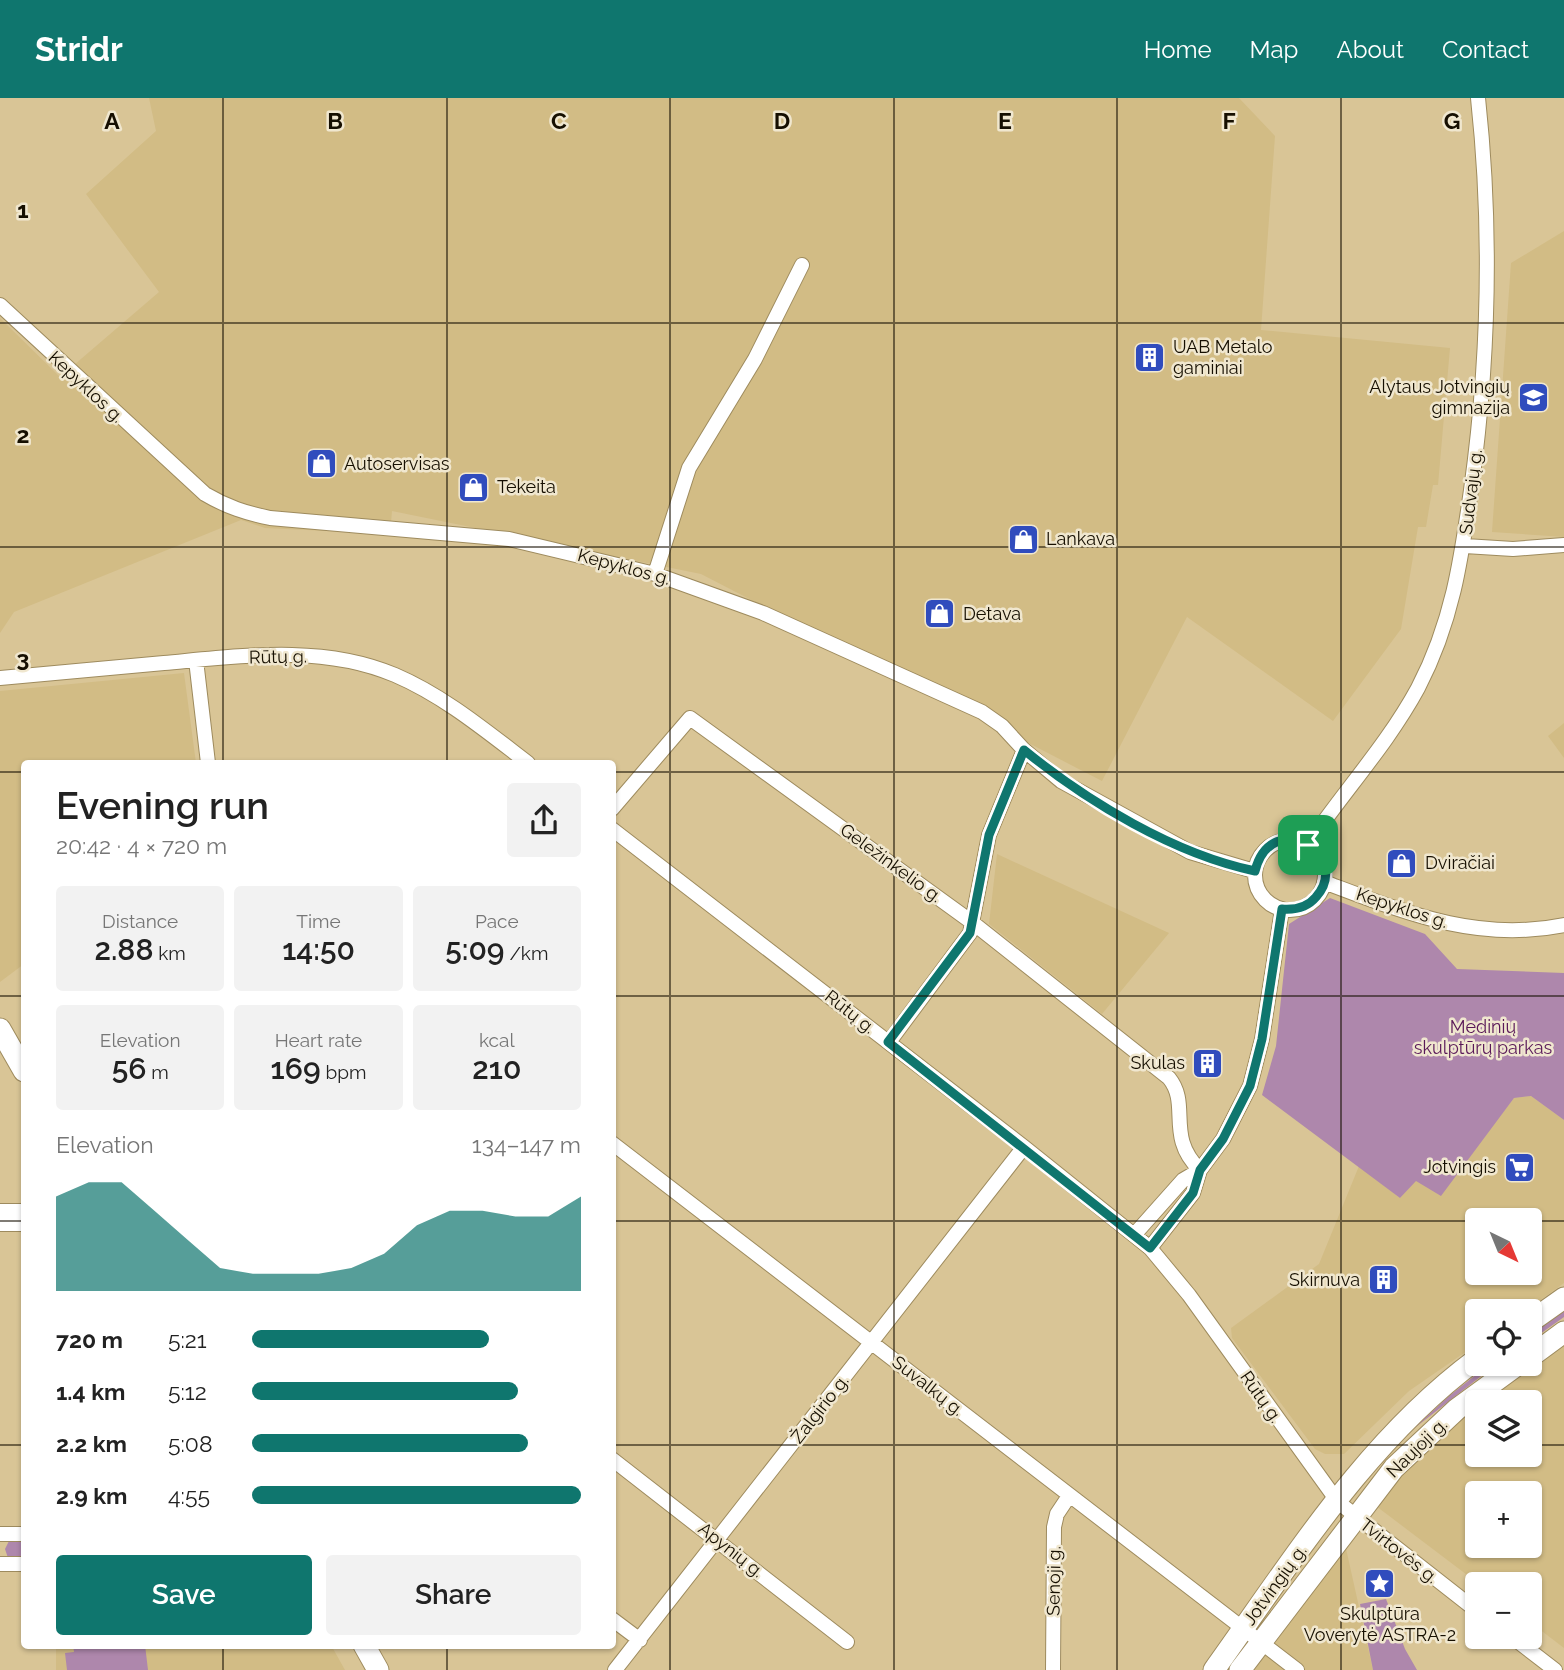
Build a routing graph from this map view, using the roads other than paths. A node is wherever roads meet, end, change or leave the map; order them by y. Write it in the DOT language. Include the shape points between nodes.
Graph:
graph roads {
  1 [pos="1478,98"];
  2 [pos="802,265"];
  3 [pos="0,305"];
  4 [pos="1564,545"];
  5 [pos="1465,546"];
  6 [pos="654,574"];
  7 [pos="196,660"];
  8 [pos="0,678"];
  9 [pos="1024,750"];
  10 [pos="208,760"];
  11 [pos="523,760"];
  12 [pos="616,804"];
  13 [pos="616,832"];
  14 [pos="1308,845"];
  15 [pos="1255,871"];
  16 [pos="1324,882"];
  17 [pos="1282,909"];
  18 [pos="973,922"];
  19 [pos="1564,925"];
  20 [pos="0,1029"];
  21 [pos="888,1042"];
  22 [pos="21,1065"];
  23 [pos="616,1146"];
  24 [pos="1024,1147"];
  25 [pos="1200,1170"];
  26 [pos="0,1211"];
  27 [pos="21,1211"];
  28 [pos="0,1224"];
  29 [pos="21,1224"];
  30 [pos="1134,1235"];
  31 [pos="1150,1248"];
  32 [pos="1564,1298"];
  33 [pos="1542,1314"];
  34 [pos="1564,1332"];
  35 [pos="872,1342"];
  36 [pos="1542,1348"];
  37 [pos="1465,1368"];
  38 [pos="1502,1376"];
  39 [pos="616,1462"];
  40 [pos="1069,1496"];
  41 [pos="1338,1502"];
  42 [pos="1355,1517"];
  43 [pos="0,1534"];
  44 [pos="21,1534"];
  45 [pos="719,1540"];
  46 [pos="0,1564"];
  47 [pos="21,1564"];
  48 [pos="1465,1602"];
  49 [pos="616,1622"];
  50 [pos="1253,1634"];
  51 [pos="640,1640"];
  52 [pos="847,1642"];
  53 [pos="366,1649"];
  54 [pos="1528,1649"];
  55 [pos="378,1670"];
  56 [pos="615,1670"];
  57 [pos="1053,1670"];
  58 [pos="1214,1670"];
  59 [pos="1240,1670"];
  60 [pos="1297,1670"];
  61 [pos="1555,1670"];
  1 -- 5 [label="street, Sudvajų g." via="1485,161 1487,310"];
  2 -- 6 [label="street" via="755,359 689,468"];
  3 -- 6 [label="street, Kepyklos g." via="205,495 239,512 509,539"];
  4 -- 5 [label="street"];
  5 -- 14 [label="street, Sudvajų g." via="1448,614 1418,688 1382,746"];
  6 -- 9 [label="street, Kepyklos g." via="763,613 982,712"];
  7 -- 8 [label="street, Rūtų g."];
  7 -- 10 [label="street"];
  7 -- 11 [label="street, Rūtų g." via="272,655 369,665 435,695"];
  9 -- 15 [label="street, Kepyklos g." via="1061,781 1190,852"];
  9 -- 18 [label="street" via="989,835"];
  12 -- 18 [label="street, Geležinkelio g." via="690,718"];
  13 -- 21 [label="street, Rūtų g."];
  14 -- 15 [label="street" via="1299,840 1279,841 1262,852"];
  14 -- 16 [label="street" via="1321,857"];
  15 -- 17 [label="street" via="1264,899"];
  16 -- 17 [label="street" via="1309,904"];
  16 -- 19 [label="street, Kepyklos g." via="1433,922 1504,932"];
  17 -- 25 [label="street" via="1258,1062 1231,1125"];
  18 -- 21 [label="street" via="964,945"];
  18 -- 25 [label="street, Geležinkelio g." via="1169,1078 1177,1093 1182,1148"];
  20 -- 22 [label="main road"];
  21 -- 24 [label="street, Rūtų g."];
  23 -- 35 [label="street, Suvalkų g."];
  24 -- 30 [label="street, Rūtų g."];
  24 -- 35 [label="street, Žalgirio g."];
  25 -- 30 [label="street" via="1183,1180"];
  25 -- 31 [label="street" via="1193,1193"];
  26 -- 27 [label="street"];
  28 -- 29 [label="street"];
  30 -- 31 [label="street, Rūtų g."];
  31 -- 41 [label="street, Rūtų g."];
  32 -- 33 [label="main road"];
  34 -- 36 [label="main road"];
  35 -- 40 [label="street, Suvalkų g."];
  35 -- 45 [label="street, Žalgirio g."];
  37 -- 41 [label="main road, Naujoji g." via="1406,1419"];
  38 -- 42 [label="main road, Naujoji g." via="1424,1438"];
  39 -- 45 [label="street, Apynių g."];
  40 -- 50 [label="street, Suvalkų g."];
  40 -- 57 [label="street, Senoji g." via="1054,1527"];
  41 -- 42 [label="street, Rūtų g."];
  41 -- 50 [label="main road, Jotvingių g."];
  42 -- 48 [label="street, Tvirtovės g."];
  42 -- 50 [label="main road, Jotvingių g."];
  43 -- 44 [label="street"];
  45 -- 51 [label="street, Žalgirio g."];
  45 -- 52 [label="street, Apynių g."];
  46 -- 47 [label="street"];
  49 -- 51 [label="street"];
  50 -- 58 [label="main road, Jotvingių g."];
  50 -- 59 [label="main road, Jotvingių g."];
  50 -- 60 [label="street, Suvalkų g."];
  51 -- 56 [label="street, Žalgirio g."];
  53 -- 55 [label="main road"];
  54 -- 61 [label="street"];
}
